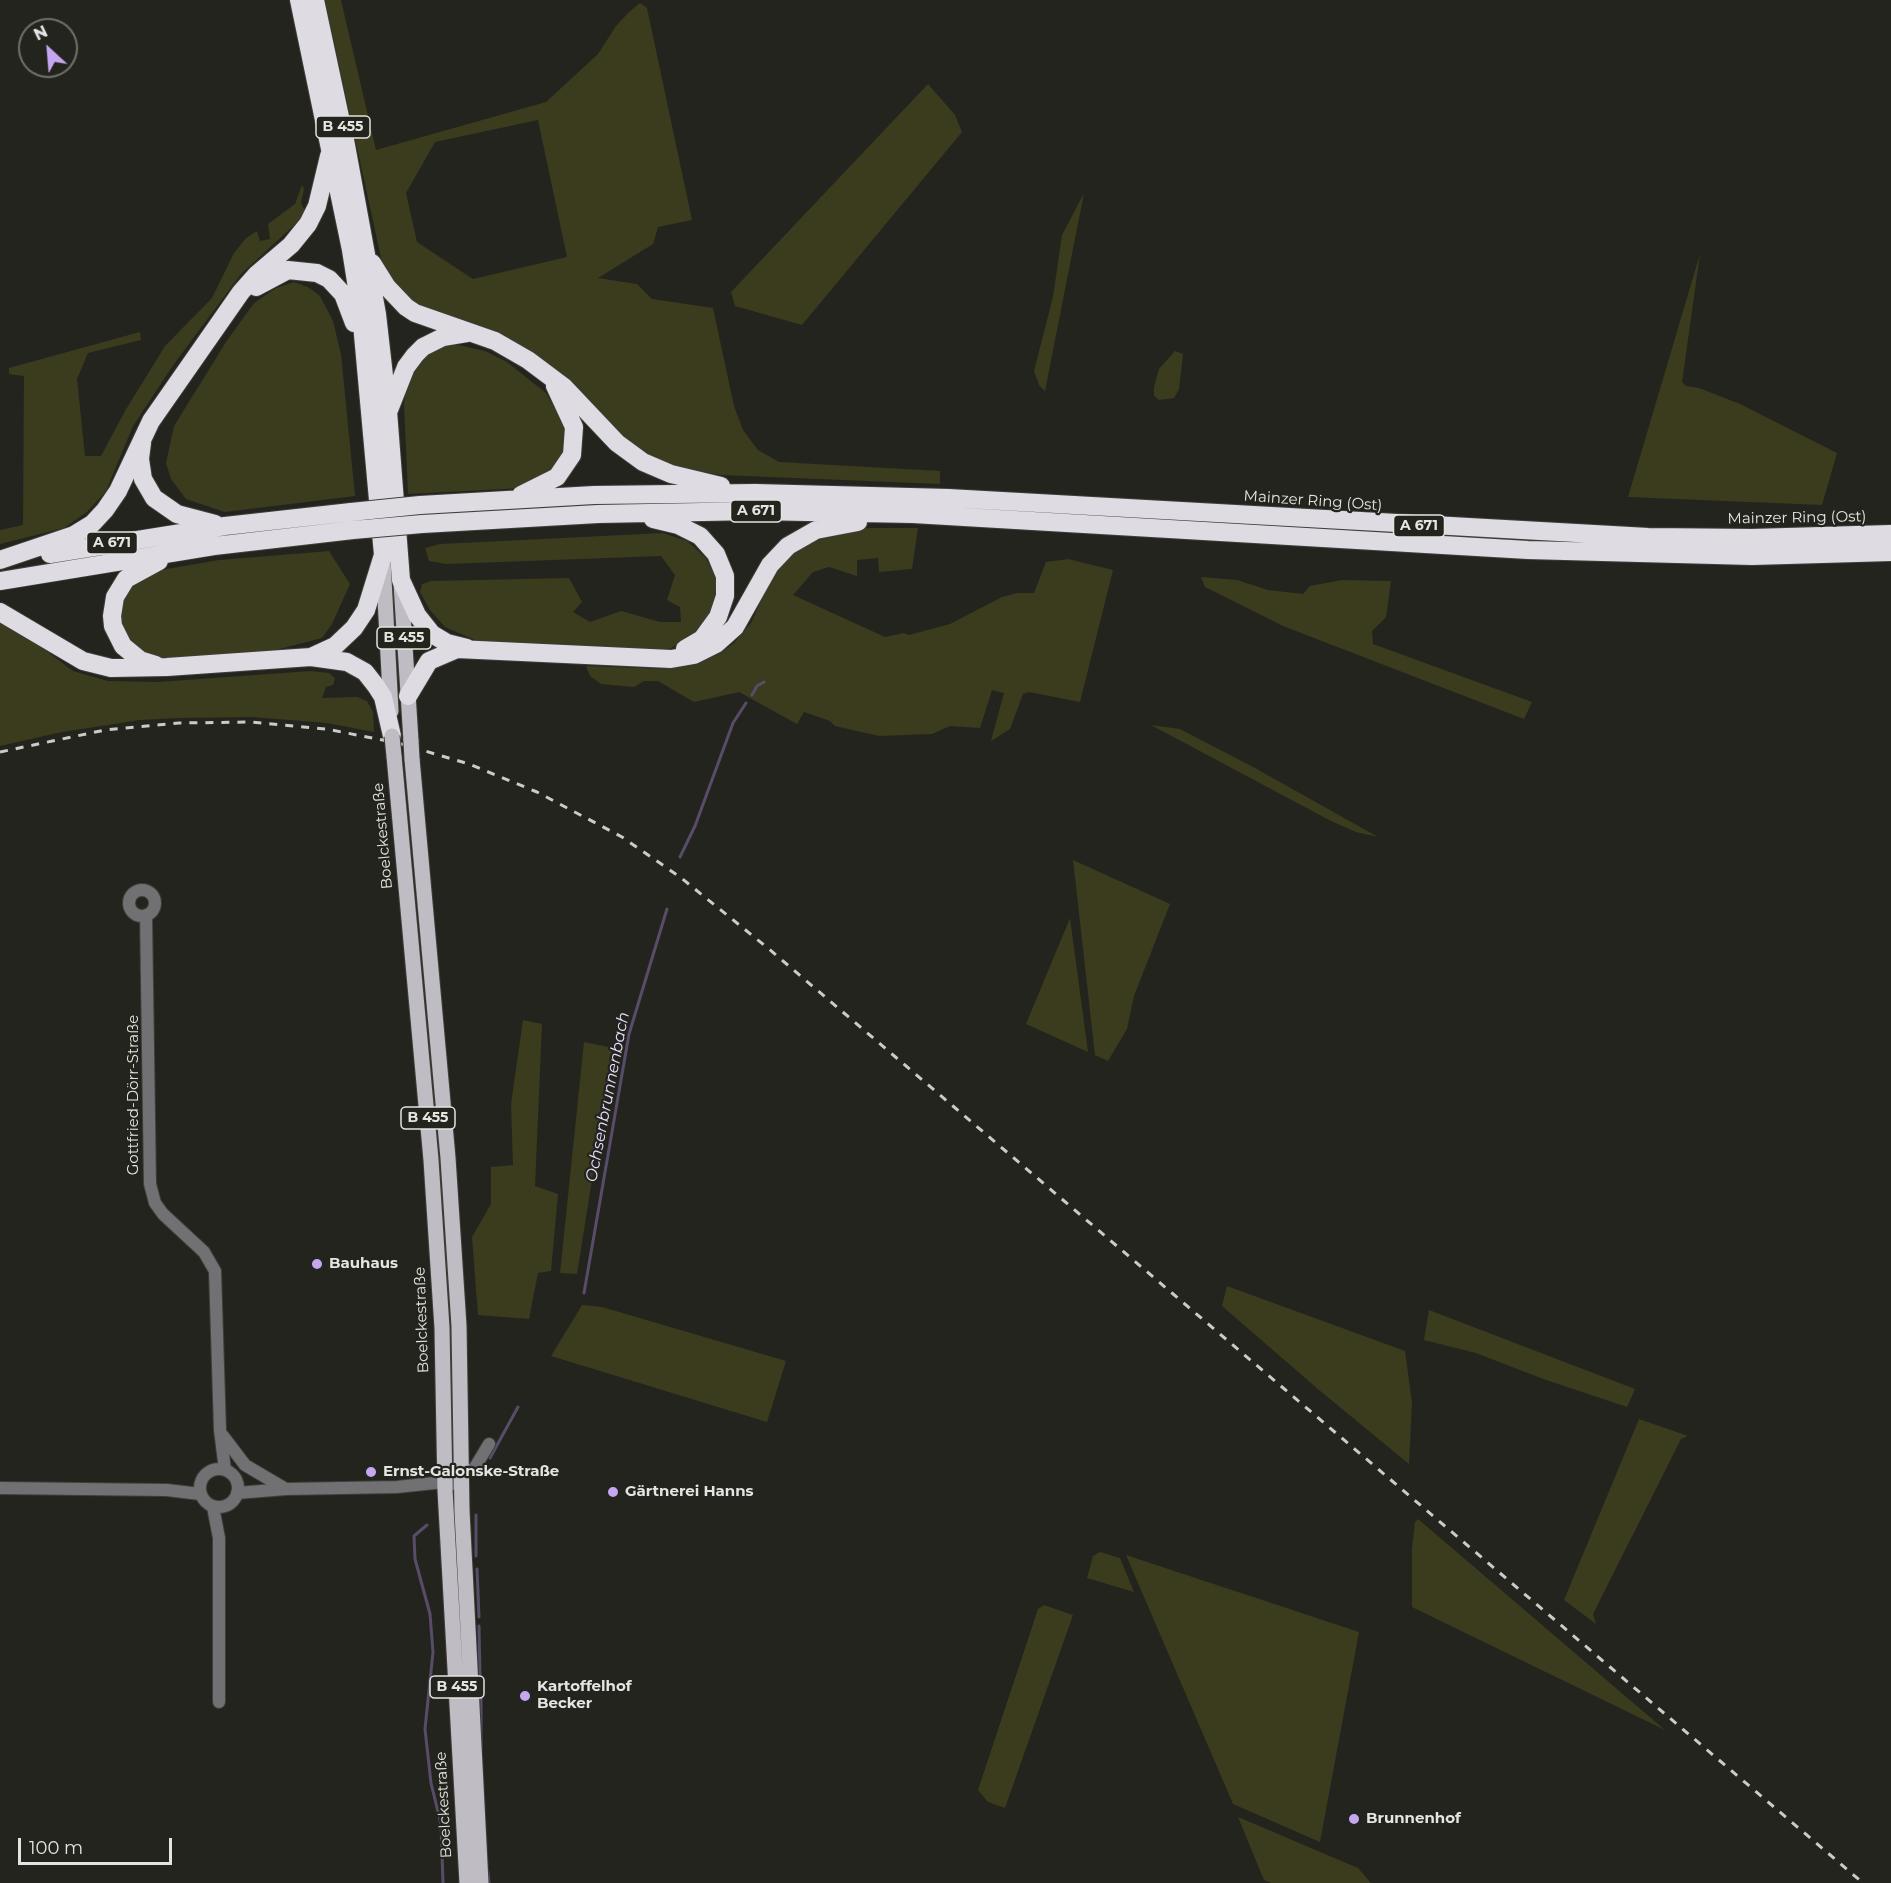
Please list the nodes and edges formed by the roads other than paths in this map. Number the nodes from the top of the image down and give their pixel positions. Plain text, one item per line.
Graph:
1 (299, 0) edge
2 (315, 0) edge
3 (330, 148) junction
4 (367, 255) junction
5 (228, 310) junction
6 (477, 334) junction
7 (366, 359) junction
8 (543, 371) junction
9 (388, 411) junction
10 (143, 435) junction
11 (755, 493) junction
12 (511, 499) junction
13 (598, 513) junction
14 (913, 514) junction
15 (225, 526) junction
16 (1891, 534) edge
17 (214, 546) junction
18 (1891, 552) edge
19 (383, 555) junction
20 (0, 561) edge
21 (401, 580) junction
22 (0, 581) edge
23 (0, 612) edge
24 (467, 648) junction
25 (311, 657) junction
26 (646, 658) junction
27 (166, 667) junction
28 (408, 696) junction
29 (392, 736) junction
30 (146, 915) dead end
31 (220, 1430) junction
32 (489, 1444) dead end
33 (220, 1470) junction
34 (461, 1480) junction
35 (444, 1486) junction
36 (0, 1488) edge
37 (200, 1488) junction
38 (237, 1489) junction
39 (286, 1489) junction
40 (219, 1506) junction
41 (219, 1702) dead end
42 (467, 1883) edge
43 (481, 1883) edge

1 - 3 highway, B 455
2 - 4 highway, B 455
3 - 5 highway
3 - 7 highway, B 455
4 - 6 highway
4 - 9 highway, B 455
5 - 7 highway
5 - 10 highway
6 - 8 highway
6 - 9 highway
7 - 19 highway, B 455
8 - 11 highway
8 - 12 highway
9 - 21 highway, B 455
10 - 15 highway
10 - 20 highway
11 - 12 highway, A 671
11 - 16 highway, Mainzer Ring (Ost) / A 671
12 - 15 highway, A 671, bridge
13 - 14 highway, A 671
13 - 17 highway, A 671, bridge
13 - 26 highway
14 - 18 highway, A 671
14 - 26 highway
15 - 20 highway, A 671
17 - 22 highway, A 671
17 - 27 highway
19 - 25 highway
19 - 29 main road, B 455
21 - 24 highway
21 - 28 main road, B 455
23 - 27 highway
24 - 26 highway
24 - 28 highway
25 - 27 highway
25 - 29 highway
28 - 34 main road, Boelckestraße / B 455, bridge
29 - 35 main road, Boelckestraße / B 455, bridge
30 - 31 street, Gottfried-Dörr-Straße
31 - 33 street, Gottfried-Dörr-Straße
31 - 39 street
32 - 34 street
33 - 37 street
33 - 38 street
34 - 35 street
34 - 43 main road, Boelckestraße / B 455
35 - 39 street
35 - 42 main road, Boelckestraße / B 455
36 - 37 street
37 - 40 street
38 - 39 street
38 - 40 street
40 - 41 street

